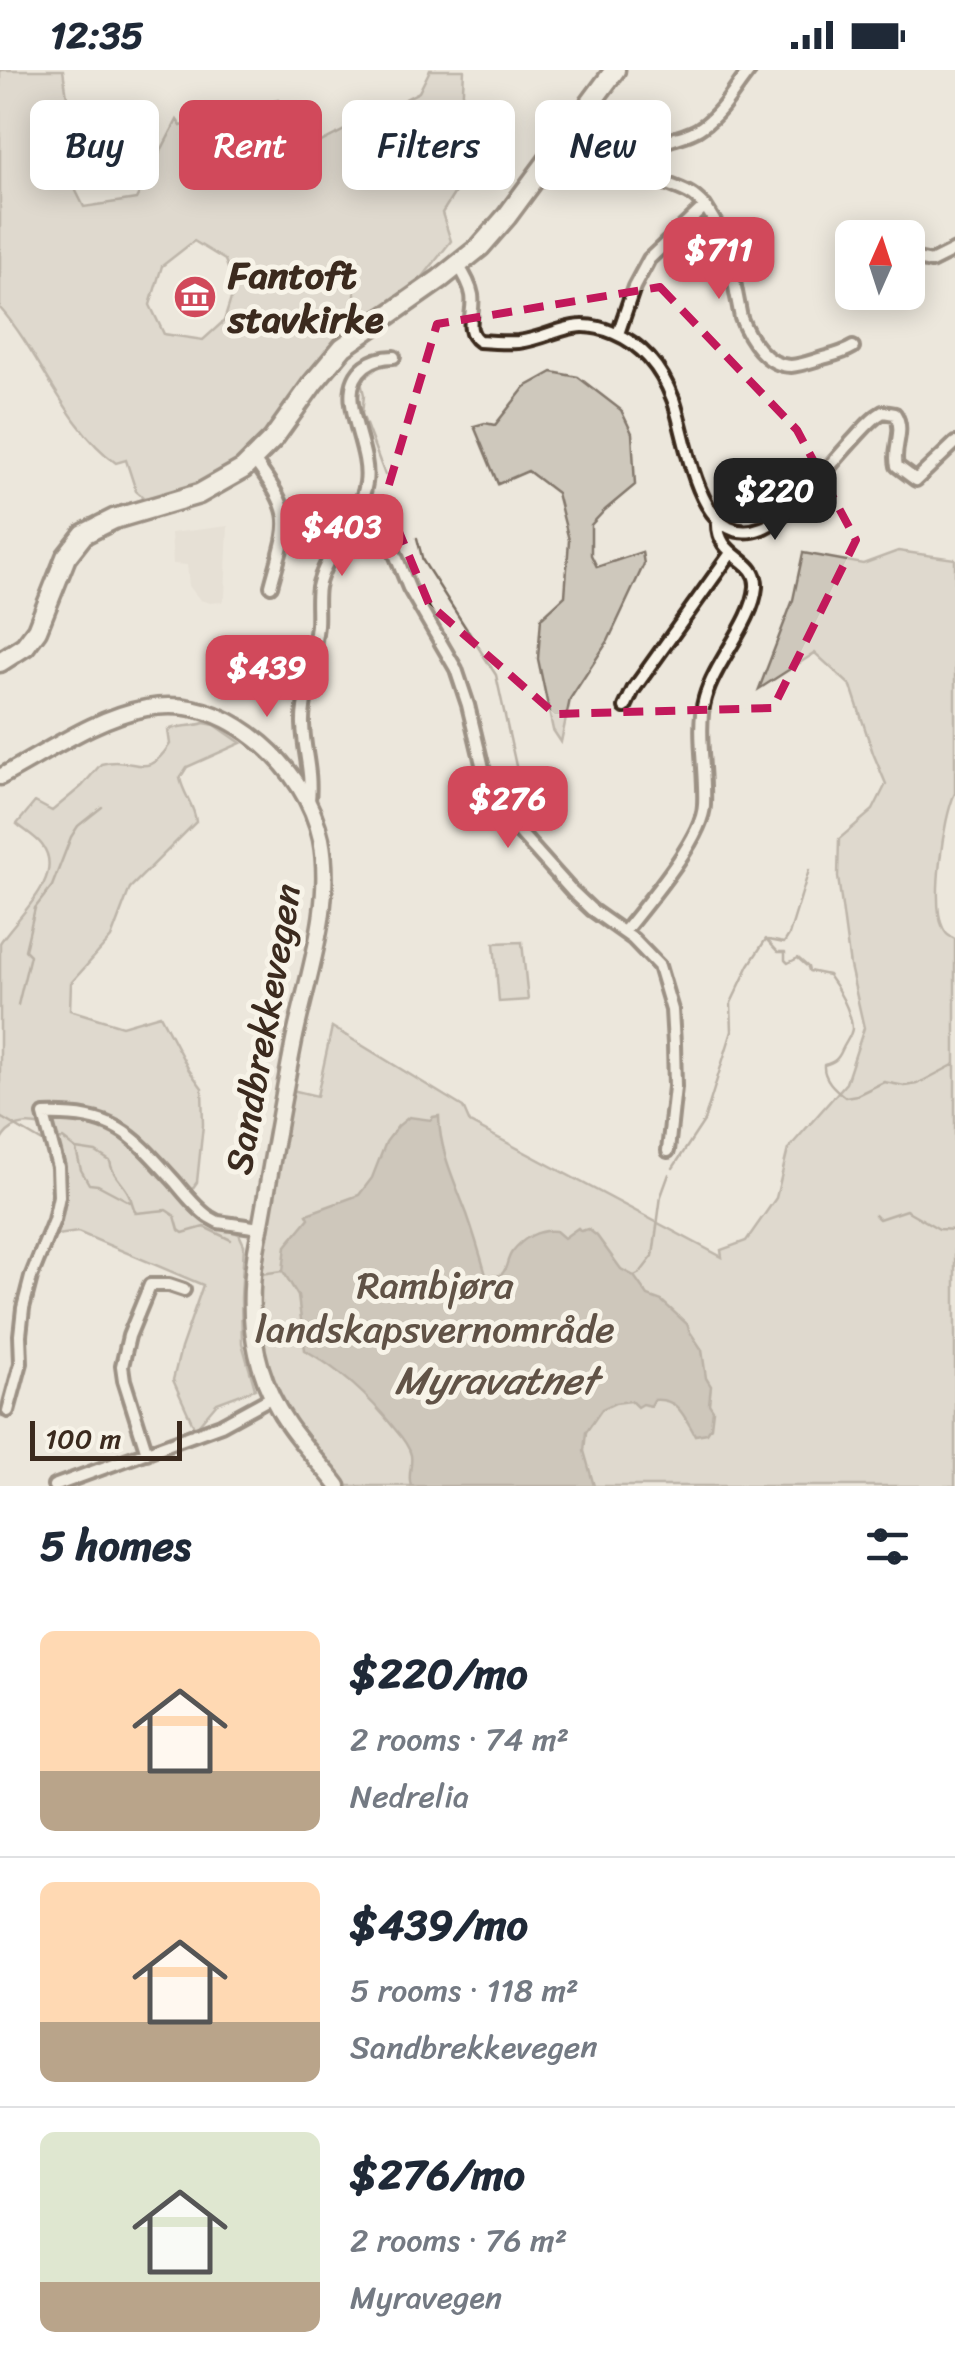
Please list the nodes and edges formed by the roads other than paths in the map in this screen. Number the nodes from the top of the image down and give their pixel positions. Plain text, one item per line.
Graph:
1 (615, 70) edge
2 (750, 70) edge
3 (705, 206) junction
4 (955, 250) edge
5 (925, 261) edge
6 (458, 265) junction
7 (618, 334) junction
8 (853, 348) dead end
9 (394, 357) dead end
10 (955, 443) edge
11 (254, 460) junction
12 (718, 519) junction
13 (349, 526) junction
14 (731, 553) junction
15 (272, 586) dead end
16 (0, 662) edge
17 (625, 707) dead end
18 (0, 777) edge
19 (309, 802) junction
20 (624, 932) junction
21 (668, 1151) dead end
22 (260, 1228) junction
23 (184, 1290) dead end
24 (272, 1398) junction
25 (8, 1410) dead end
26 (147, 1453) junction
27 (54, 1486) edge
28 (338, 1486) edge

1 - 6 main road
2 - 3 street
3 - 7 street
3 - 8 street
4 - 5 street
6 - 7 street
6 - 11 main road
7 - 12 street
9 - 13 street
10 - 12 street
11 - 15 street
11 - 16 main road
12 - 14 street
13 - 19 street
13 - 20 street
14 - 17 street
14 - 20 street
18 - 19 street, Sandbrekkevegen
19 - 22 street, Sandbrekkevegen
20 - 21 street
22 - 24 street, Sandbrekkevegen
22 - 25 street
23 - 26 street
24 - 26 street
24 - 28 street, Sandbrekkevegen
26 - 27 street

